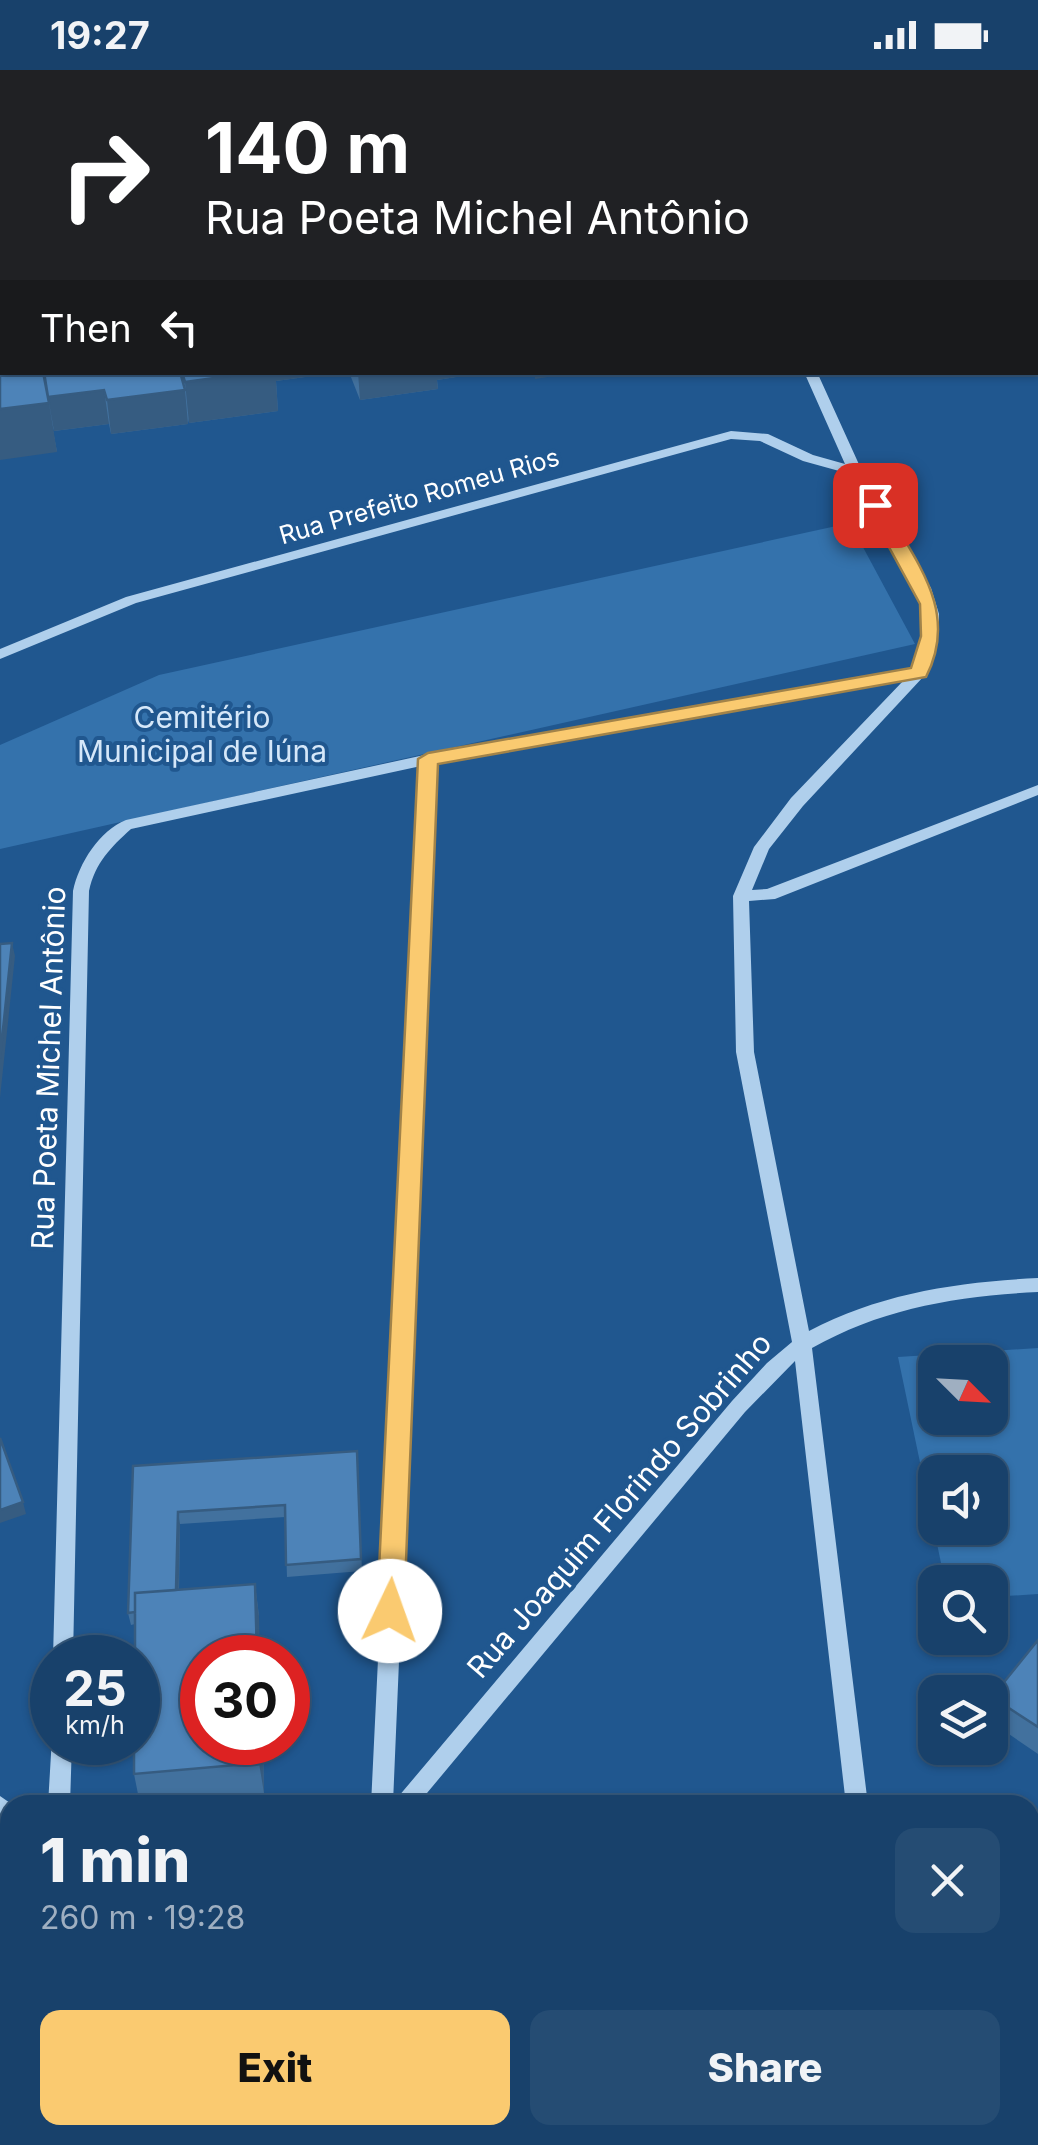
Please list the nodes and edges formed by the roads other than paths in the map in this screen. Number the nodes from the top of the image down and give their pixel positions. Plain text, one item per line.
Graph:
1 (811, 375) edge
2 (855, 471) junction
3 (0, 654) edge
4 (919, 673) junction
5 (428, 759) junction
6 (1036, 790) edge
7 (740, 896) junction
8 (1038, 1285) edge
9 (802, 1344) junction
10 (64, 1635) edge
11 (60, 1765) edge
12 (59, 1795) edge
13 (382, 1795) edge
14 (411, 1795) edge
15 (857, 1795) edge

1 - 2 street
2 - 3 street, Rua Prefeito Romeu Rios
2 - 4 street
4 - 5 street, Rua Poeta Michel Antônio
4 - 7 street
5 - 10 street, Rua Poeta Michel Antônio
5 - 13 street
6 - 7 street
7 - 9 street
8 - 9 street, Rua Joaquim Florindo Sobrinho
9 - 14 street, Rua Joaquim Florindo Sobrinho
9 - 15 street
11 - 12 street

